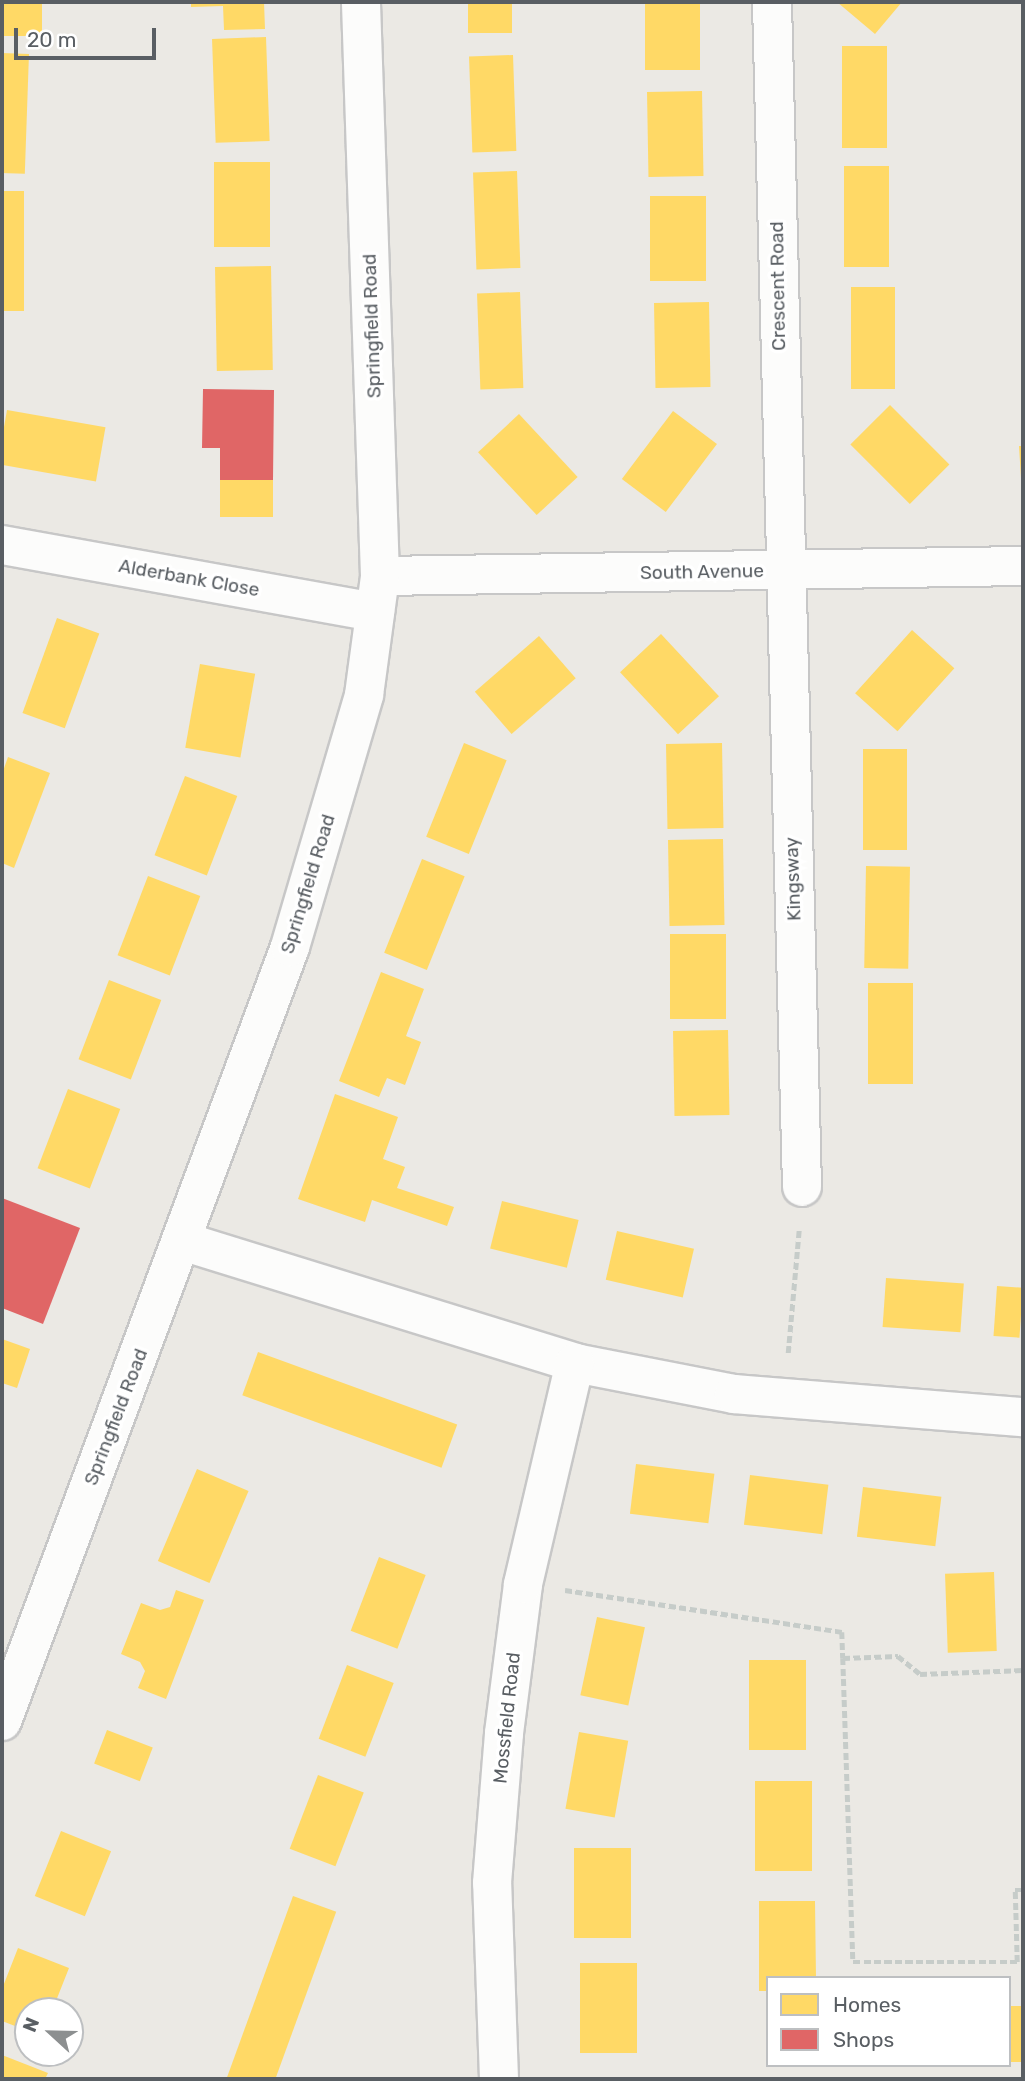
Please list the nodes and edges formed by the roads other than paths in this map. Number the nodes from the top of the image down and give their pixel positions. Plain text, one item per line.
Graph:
1 (361, 2) edge
2 (772, 2) edge
3 (2, 545) edge
4 (1023, 566) edge
5 (784, 571) junction
6 (378, 594) junction
7 (802, 1187) road end
8 (182, 1241) junction
9 (575, 1363) junction
10 (1023, 1417) edge
11 (2, 1721) edge
12 (499, 2079) edge

1 - 6 street, Springfield Road
2 - 5 street, Crescent Road
3 - 6 street, Alderbank Close
4 - 5 street, South Avenue
5 - 6 street, South Avenue
5 - 7 street, Kingsway
6 - 8 street, Springfield Road
8 - 9 street
8 - 11 street, Springfield Road
9 - 10 street
9 - 12 street, Mossfield Road

